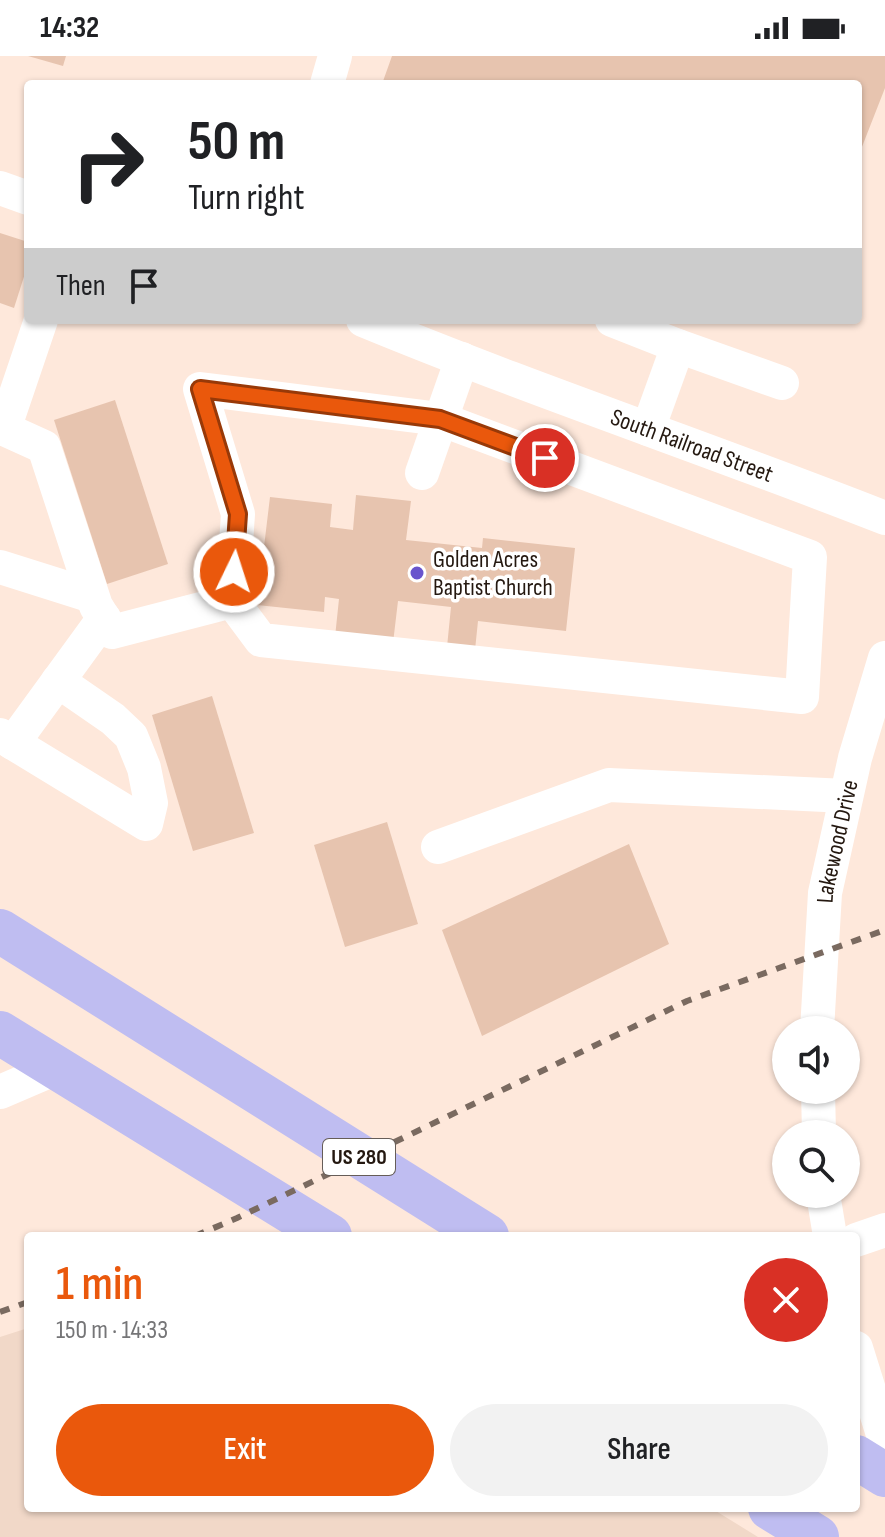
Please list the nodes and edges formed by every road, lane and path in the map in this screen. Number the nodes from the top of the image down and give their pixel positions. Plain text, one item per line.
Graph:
1 (335, 56) edge
2 (328, 80) edge
3 (0, 188) edge
4 (24, 197) edge
5 (40, 324) edge
6 (373, 324) edge
7 (622, 324) edge
8 (678, 346) junction
9 (462, 359) junction
10 (782, 383) dead end
11 (440, 419) junction
12 (2, 428) edge
13 (648, 429) junction
14 (422, 473) dead end
15 (885, 518) edge
16 (0, 567) edge
17 (232, 601) junction
18 (98, 607) junction
19 (885, 658) edge
20 (58, 681) junction
21 (6, 739) edge
22 (846, 796) junction
23 (438, 847) dead end
24 (0, 931) edge
25 (818, 1016) edge
26 (0, 1033) edge
27 (56, 1068) junction
28 (0, 1092) edge
29 (825, 1208) edge
30 (885, 1230) edge
31 (323, 1232) edge
32 (480, 1232) edge
33 (829, 1232) edge
34 (860, 1239) edge
35 (860, 1361) edge
36 (885, 1441) edge
37 (860, 1459) edge
38 (885, 1475) edge

1 - 2 street
3 - 4 street
5 - 12 street
6 - 9 street, South Railroad Street
7 - 8 street
8 - 10 street
8 - 13 street
9 - 11 street
9 - 13 street, South Railroad Street
11 - 14 street
11 - 17 street
11 - 17 street
12 - 18 street
13 - 15 street, South Railroad Street
16 - 18 street
17 - 18 street
18 - 20 street
19 - 22 street, Lakewood Drive
20 - 21 street
20 - 21 street
22 - 23 street
22 - 25 street, Lakewood Drive
24 - 32 highway, US 280
26 - 27 highway
27 - 28 street
27 - 31 highway
29 - 33 street
30 - 34 street
35 - 36 street
37 - 38 highway

